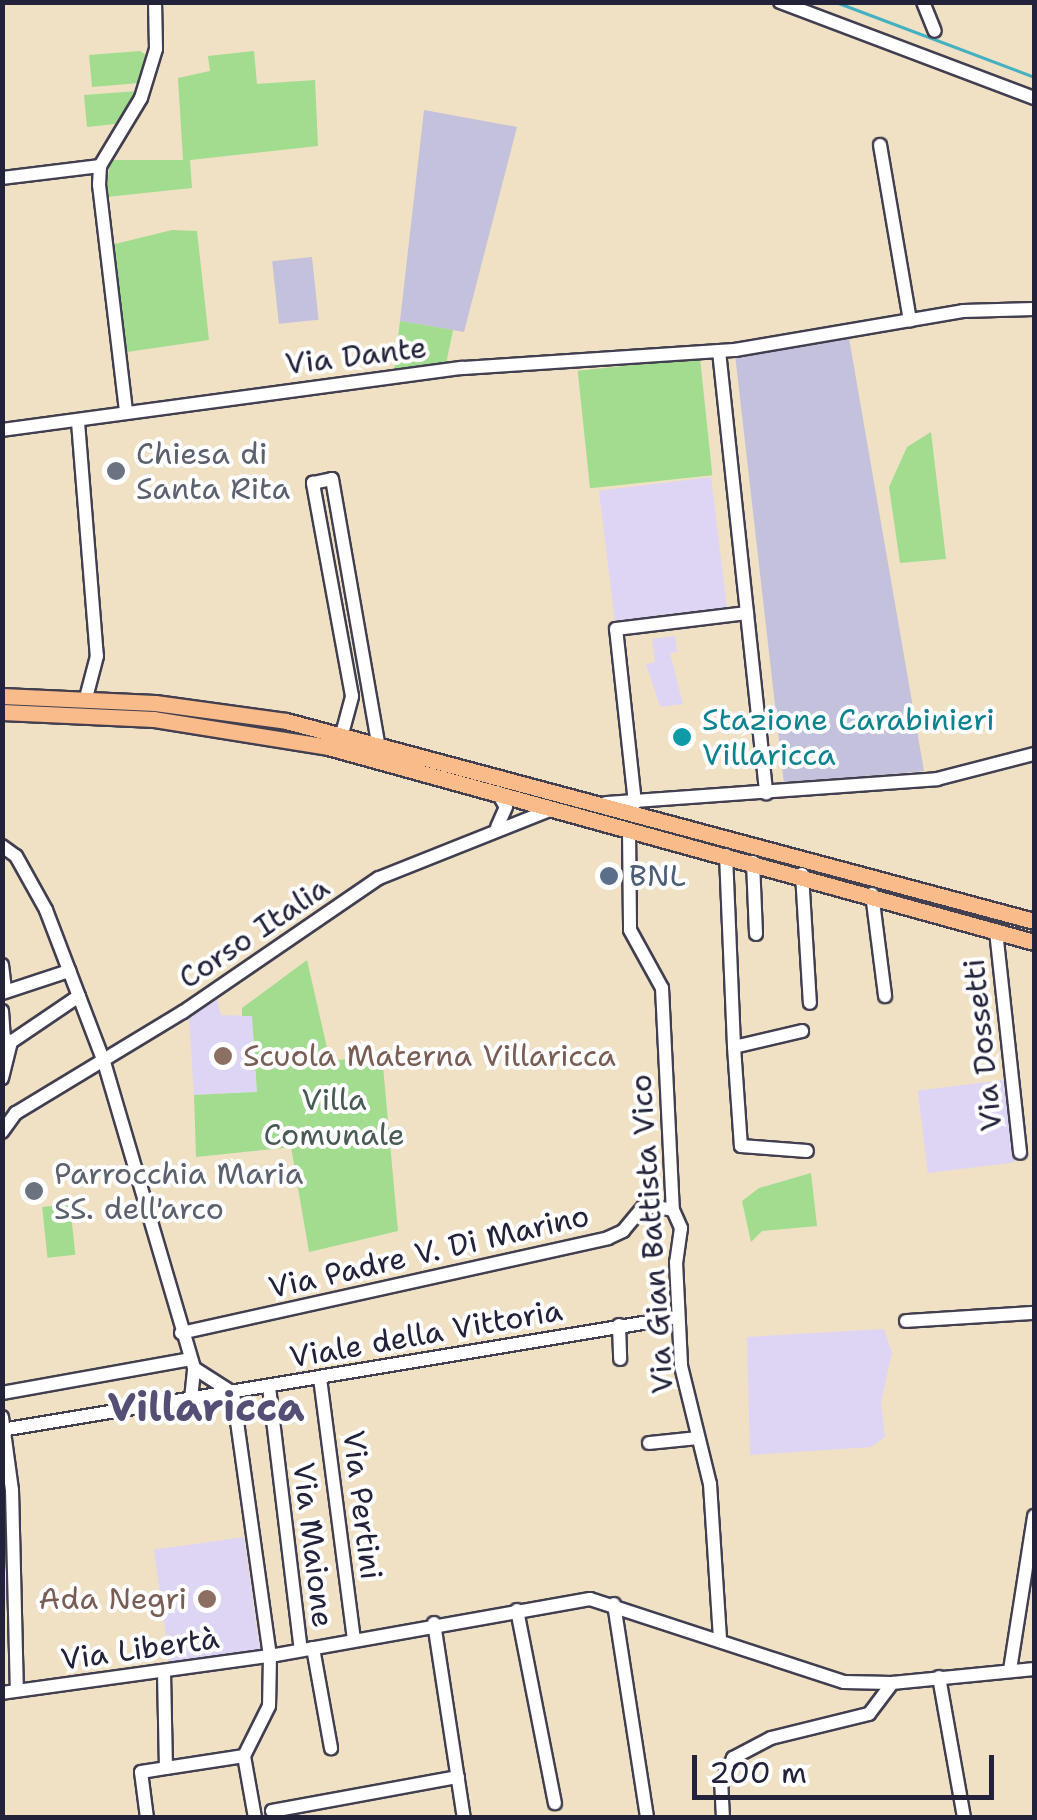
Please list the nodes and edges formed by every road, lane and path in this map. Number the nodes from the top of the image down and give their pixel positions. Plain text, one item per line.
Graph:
1 (155, 2) edge
2 (780, 2) edge
3 (923, 2) edge
4 (935, 31) dead end
5 (1034, 98) edge
6 (880, 145) dead end
7 (100, 166) junction
8 (2, 178) edge
9 (1034, 308) edge
10 (910, 320) junction
11 (718, 351) junction
12 (126, 411) junction
13 (78, 422) junction
14 (2, 430) edge
15 (747, 613) junction
16 (2, 696) edge
17 (86, 698) junction
18 (2, 712) edge
19 (342, 734) junction
20 (378, 743) junction
21 (1034, 754) edge
22 (497, 792) junction
23 (766, 794) junction
24 (665, 801) junction
25 (634, 803) junction
26 (552, 808) junction
27 (582, 809) junction
28 (663, 822) junction
29 (497, 827) junction
30 (629, 829) junction
31 (2, 846) edge
32 (726, 855) junction
33 (753, 862) junction
34 (802, 874) junction
35 (872, 894) junction
36 (1034, 921) edge
37 (996, 931) junction
38 (756, 934) dead end
39 (1034, 942) edge
40 (2, 964) edge
41 (70, 971) junction
42 (4, 992) edge
43 (79, 996) junction
44 (885, 996) dead end
45 (810, 1002) dead end
46 (2, 1011) edge
47 (802, 1031) dead end
48 (6, 1039) edge
49 (734, 1048) junction
50 (104, 1062) junction
51 (2, 1078) edge
52 (2, 1132) edge
53 (807, 1151) dead end
54 (1020, 1153) dead end
55 (673, 1210) junction
56 (1034, 1312) edge
57 (678, 1317) junction
58 (906, 1321) dead end
59 (619, 1325) junction
60 (181, 1333) junction
61 (620, 1359) dead end
62 (193, 1364) junction
63 (320, 1378) junction
64 (268, 1387) junction
65 (2, 1393) edge
66 (233, 1393) junction
67 (191, 1400) junction
68 (3, 1426) edge
69 (697, 1438) junction
70 (650, 1444) dead end
71 (1034, 1516) edge
72 (8, 1522) edge
73 (614, 1604) junction
74 (517, 1610) junction
75 (434, 1623) junction
76 (354, 1639) junction
77 (720, 1640) junction
78 (307, 1649) junction
79 (270, 1656) junction
80 (1034, 1669) edge
81 (1010, 1670) junction
82 (164, 1672) junction
83 (939, 1677) junction
84 (892, 1684) junction
85 (10, 1691) edge
86 (331, 1748) dead end
87 (244, 1756) junction
88 (166, 1768) junction
89 (458, 1777) junction
90 (554, 1803) dead end
91 (272, 1811) dead end
92 (147, 1818) edge
93 (255, 1818) edge
94 (464, 1818) edge
95 (647, 1818) edge
96 (723, 1818) edge
97 (964, 1818) edge

1 - 7 street
2 - 5 street
3 - 4 street
6 - 10 street
7 - 8 street
7 - 12 street
9 - 10 street, Via Dante
10 - 11 street, Via Dante
11 - 12 street, Via Dante
11 - 15 street
12 - 13 street, Via Dante
13 - 14 street, Via Dante
13 - 17 street
15 - 23 street
15 - 25 street
16 - 17 main road
17 - 19 main road
18 - 22 main road
19 - 20 main road
19 - 20 street
20 - 27 main road
21 - 23 street
22 - 26 main road
22 - 29 street
23 - 24 street
24 - 25 street
24 - 28 street
25 - 27 street
26 - 27 main road
26 - 29 street, Corso Italia
27 - 28 main road
27 - 30 main road
28 - 36 main road
29 - 50 street, Corso Italia
30 - 32 main road
30 - 55 street, Via Gian Battista Vico
31 - 41 street
32 - 33 main road
32 - 49 street
33 - 34 main road
33 - 38 street
34 - 35 main road
34 - 45 street
35 - 37 main road
35 - 44 street
37 - 39 main road
37 - 54 street, Via Dossetti
40 - 42 street
41 - 42 street
41 - 43 street
43 - 48 street
43 - 50 street
46 - 48 street
47 - 49 street
48 - 51 street
49 - 53 street
50 - 52 street, Corso Italia
50 - 60 street
55 - 57 street, Via Gian Battista Vico
55 - 60 street, Via Padre V. Di Marino
56 - 58 street
57 - 59 street, Viale della Vittoria
57 - 69 street, Via Gian Battista Vico
59 - 61 street
59 - 63 street, Viale della Vittoria
60 - 62 street
62 - 65 street
62 - 66 street
62 - 67 street
63 - 64 street, Viale della Vittoria
63 - 76 street, Via Pertini
64 - 66 street, Viale della Vittoria
64 - 78 street, Via Maione
66 - 67 street, Viale della Vittoria
66 - 79 street
67 - 68 street, Viale della Vittoria
68 - 72 street
69 - 70 street
69 - 77 street, Via Gian Battista Vico
71 - 81 street
72 - 85 street
73 - 74 street, Via Libertà
73 - 77 street, Via Libertà
73 - 95 street
74 - 75 street, Via Libertà
74 - 90 street
75 - 76 street, Via Libertà
75 - 89 street
76 - 78 street, Via Libertà
77 - 84 street, Via Libertà
78 - 79 street, Via Libertà
78 - 86 street, Via Maione
79 - 82 street, Via Libertà
79 - 87 street
80 - 81 street, Via Libertà
81 - 83 street, Via Libertà
82 - 85 street, Via Libertà
82 - 88 street
83 - 84 street, Via Libertà
83 - 97 street
84 - 96 street
87 - 88 street
87 - 93 street
88 - 92 street
89 - 91 street
89 - 94 street

